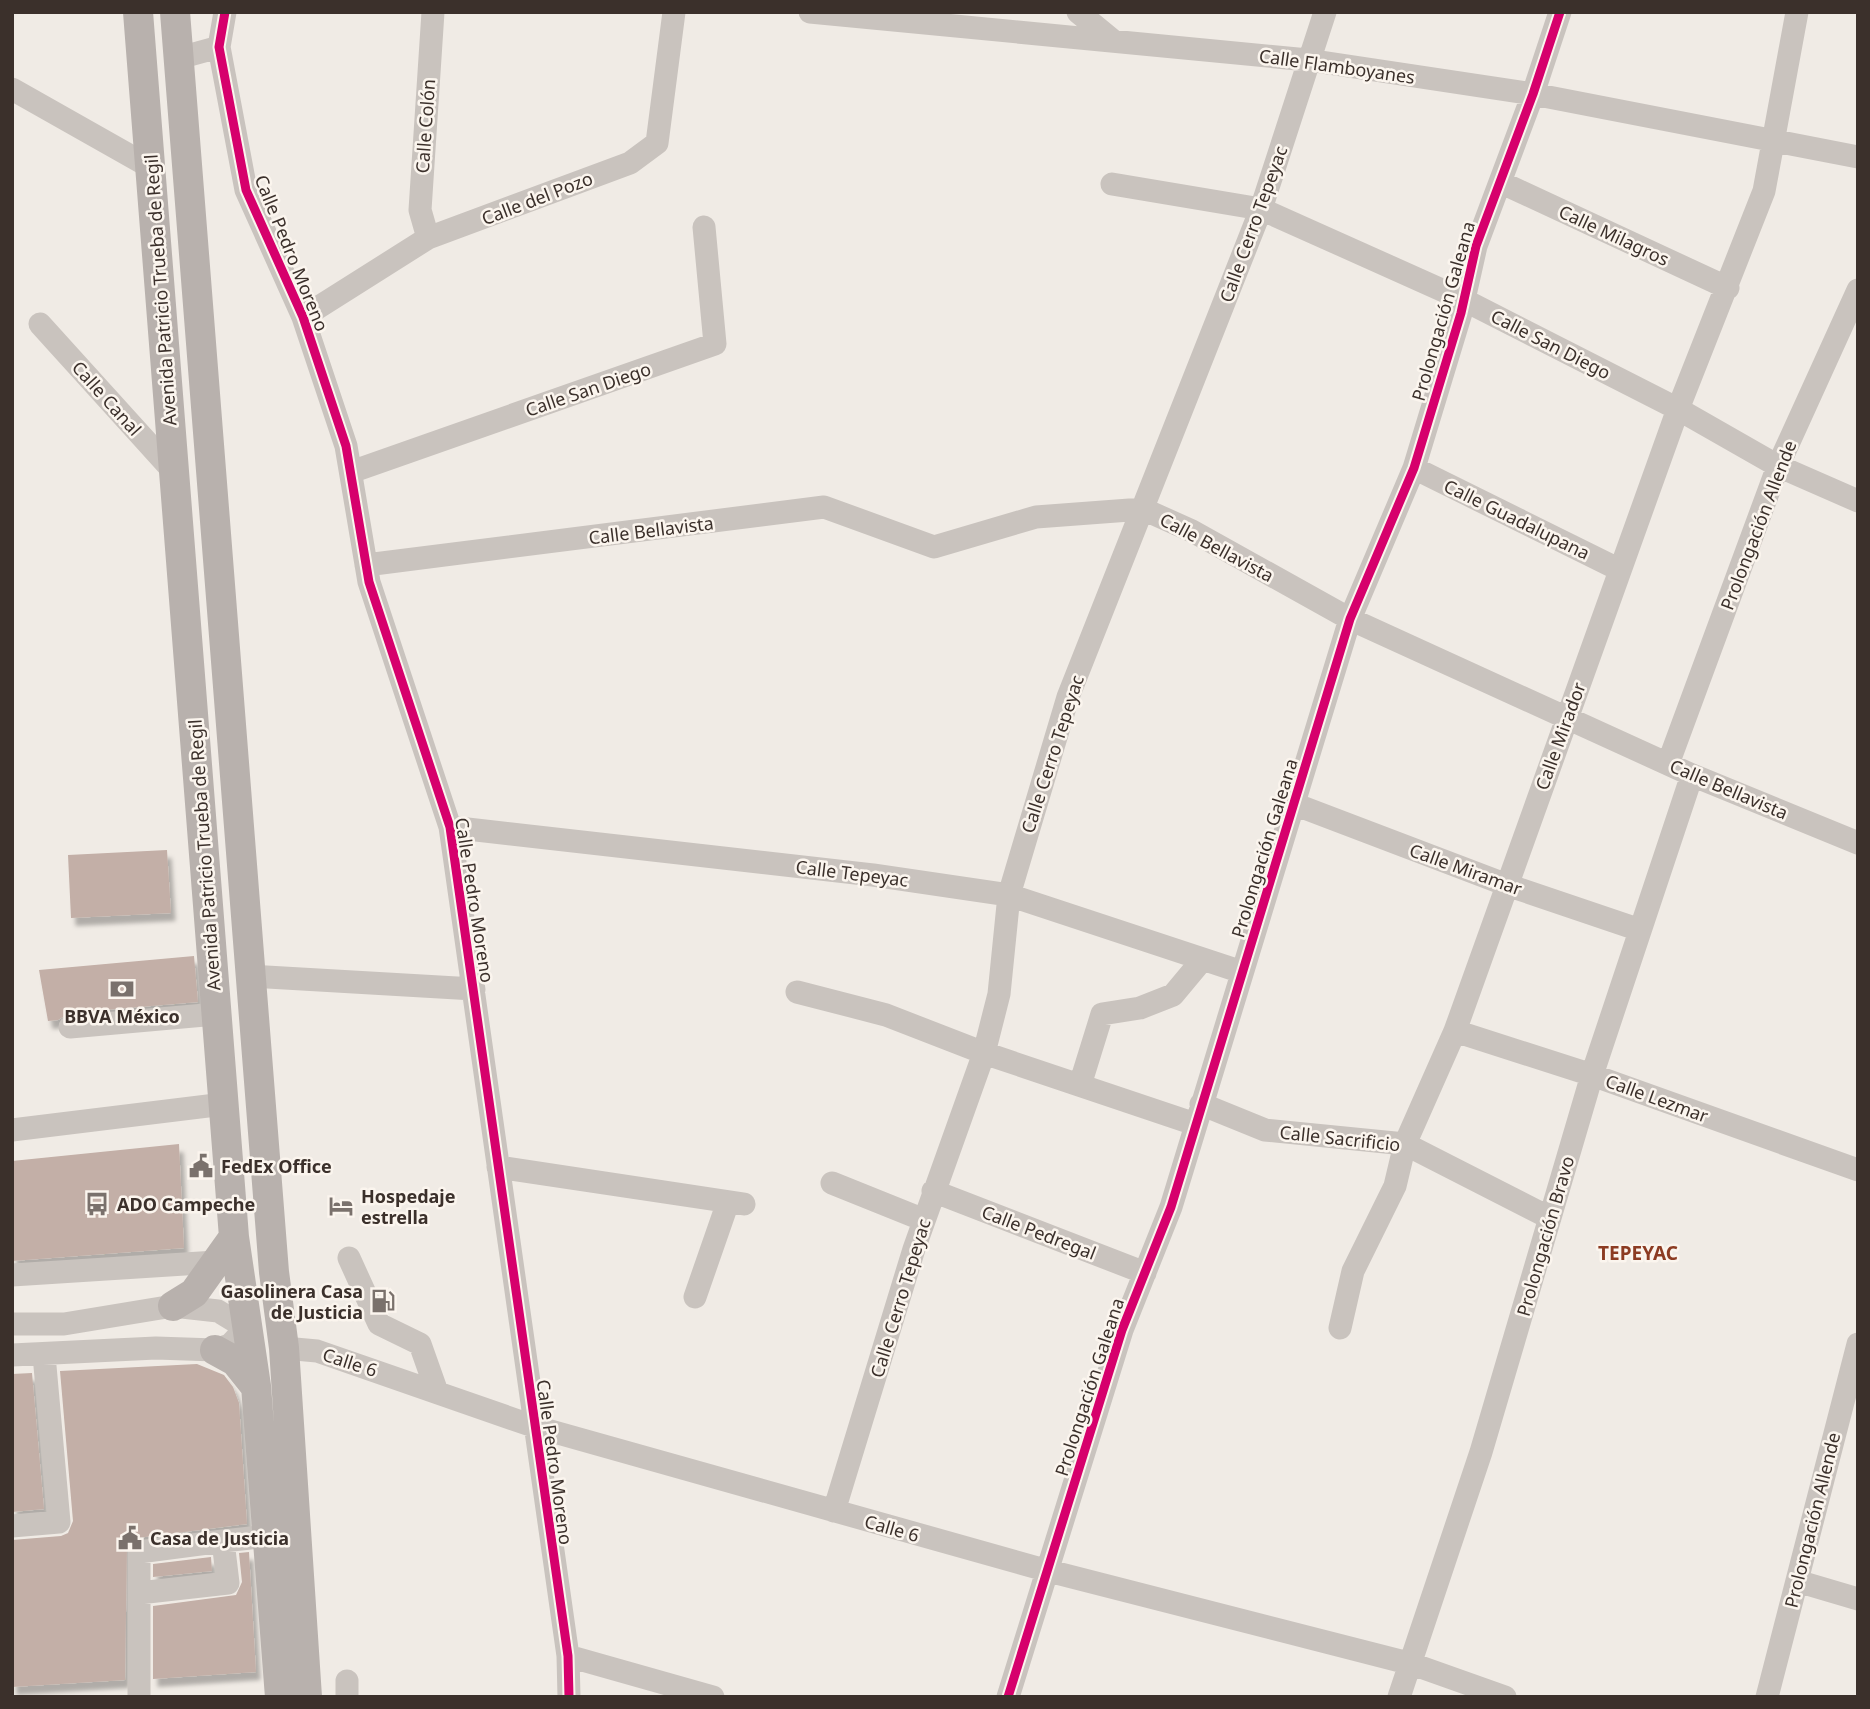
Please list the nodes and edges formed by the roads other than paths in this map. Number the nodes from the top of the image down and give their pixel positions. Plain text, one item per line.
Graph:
1 (138, 12) edge
2 (175, 12) edge
3 (225, 12) edge
4 (433, 12) edge
5 (674, 12) edge
6 (810, 12) edge
7 (1078, 12) edge
8 (1325, 12) edge
9 (1560, 12) edge
10 (1797, 12) edge
11 (900, 17) edge
12 (1112, 40) junction
13 (219, 47) junction
14 (179, 58) junction
15 (1308, 60) junction
16 (12, 89) edge
17 (1533, 94) junction
18 (1774, 141) junction
19 (1858, 157) edge
20 (150, 167) junction
21 (1500, 182) junction
22 (1112, 184) dead end
23 (1261, 209) junction
24 (704, 227) dead end
25 (428, 239) junction
26 (1728, 288) junction
27 (1858, 290) edge
28 (1464, 300) junction
29 (303, 317) junction
30 (40, 324) dead end
31 (1678, 409) junction
32 (1778, 466) junction
33 (1414, 468) junction
34 (174, 472) junction
35 (351, 472) junction
36 (1858, 501) edge
37 (1143, 509) junction
38 (366, 565) junction
39 (1620, 570) junction
40 (1350, 620) junction
41 (1566, 716) junction
42 (1668, 764) junction
43 (1692, 775) junction
44 (1294, 804) junction
45 (450, 827) junction
46 (1858, 843) edge
47 (1507, 885) junction
48 (1009, 895) junction
49 (1640, 930) junction
50 (1203, 959) junction
51 (1242, 972) junction
52 (251, 976) junction
53 (474, 989) junction
54 (797, 992) dead end
55 (216, 1014) junction
56 (70, 1027) dead end
57 (1455, 1031) junction
58 (984, 1053) junction
59 (1592, 1075) junction
60 (1080, 1085) junction
61 (224, 1104) junction
62 (1198, 1114) junction
63 (12, 1130) edge
64 (1405, 1144) junction
65 (498, 1167) junction
66 (1858, 1170) edge
67 (832, 1183) dead end
68 (933, 1191) junction
69 (1550, 1218) junction
70 (924, 1220) junction
71 (234, 1237) junction
72 (349, 1258) dead end
73 (216, 1262) junction
74 (274, 1272) junction
75 (1145, 1273) junction
76 (12, 1275) edge
77 (695, 1297) dead end
78 (173, 1306) junction
79 (12, 1324) edge
80 (64, 1324) junction
81 (246, 1328) junction
82 (1340, 1328) dead end
83 (1858, 1344) edge
84 (284, 1348) junction
85 (215, 1350) junction
86 (68, 1354) junction
87 (12, 1355) edge
88 (44, 1355) junction
89 (256, 1386) junction
90 (437, 1392) junction
91 (533, 1426) junction
92 (834, 1511) junction
93 (12, 1526) edge
94 (268, 1535) junction
95 (223, 1541) junction
96 (1045, 1570) junction
97 (1797, 1581) junction
98 (139, 1593) junction
99 (1858, 1599) edge
100 (568, 1656) junction
101 (1412, 1664) junction
102 (296, 1696) edge
103 (139, 1697) edge
104 (569, 1697) edge
105 (713, 1697) edge
106 (1007, 1697) edge
107 (1399, 1697) edge
108 (1505, 1697) edge
109 (1767, 1697) edge

1 - 20 main road, Avenida Patricio Trueba de Regil
2 - 14 main road, Avenida Patricio Trueba de Regil
3 - 13 street, Calle Pedro Moreno
4 - 25 street, Calle Colón
5 - 25 street, Calle del Pozo
6 - 11 street, Calle Flamboyanes
7 - 12 street
8 - 15 street, Calle Cerro Tepeyac
9 - 17 street, Prolongación Galeana
10 - 18 street
11 - 12 street, Calle Flamboyanes
12 - 15 street, Calle Flamboyanes
13 - 14 street
13 - 29 street, Calle Pedro Moreno
14 - 52 main road, Avenida Patricio Trueba de Regil
15 - 17 street, Calle Flamboyanes
15 - 23 street, Calle Cerro Tepeyac
16 - 20 street
17 - 18 street, Calle Flamboyanes
17 - 21 street, Prolongación Galeana
18 - 19 street, Calle Flamboyanes
18 - 26 street, Calle Mirador
20 - 34 main road, Avenida Patricio Trueba de Regil
21 - 26 street, Calle Milagros
21 - 28 street, Prolongación Galeana
22 - 23 street, Calle San Diego
23 - 28 street, Calle San Diego
23 - 37 street, Calle Cerro Tepeyac
24 - 35 street, Calle San Diego
25 - 29 street, Calle del Pozo
26 - 31 street, Calle Mirador
27 - 32 street, Prolongación Allende
28 - 31 street, Calle San Diego
28 - 33 street, Prolongación Galeana
29 - 35 street, Calle Pedro Moreno
30 - 34 street, Calle Canal
31 - 32 street, Calle San Diego
31 - 39 street, Calle Mirador
32 - 36 street, Calle San Diego
32 - 42 street, Prolongación Allende
33 - 39 street, Calle Guadalupana
33 - 40 street, Prolongación Galeana
34 - 55 main road, Avenida Patricio Trueba de Regil
35 - 38 street, Calle Pedro Moreno
37 - 38 street, Calle Bellavista
37 - 40 street, Calle Bellavista
37 - 48 street, Calle Cerro Tepeyac
38 - 45 street, Calle Pedro Moreno
39 - 41 street, Calle Mirador
40 - 41 street, Calle Bellavista
40 - 44 street, Prolongación Galeana
41 - 42 street, Calle Bellavista
41 - 47 street, Calle Mirador
42 - 43 street, Calle Bellavista
43 - 46 street, Calle Bellavista
43 - 49 street, Prolongación Bravo
44 - 47 street, Calle Miramar
44 - 51 street, Prolongación Galeana
45 - 48 street, Calle Tepeyac
45 - 53 street, Calle Pedro Moreno
47 - 49 street, Calle Miramar
47 - 57 street, Calle Mirador
48 - 50 street, Calle Tepeyac
48 - 58 street, Calle Cerro Tepeyac
49 - 59 street, Prolongación Bravo
50 - 51 street, Calle Tepeyac
50 - 60 street
51 - 62 street, Prolongación Galeana
52 - 53 street
52 - 74 main road, Avenida Patricio Trueba de Regil
53 - 65 street, Calle Pedro Moreno
54 - 58 street, Calle Sacrificio
55 - 56 street
55 - 61 main road, Avenida Patricio Trueba de Regil
57 - 59 street, Calle Lezmar
57 - 64 street, Calle Mirador
58 - 60 street, Calle Sacrificio
58 - 68 street, Calle Cerro Tepeyac
59 - 66 street, Calle Lezmar
59 - 69 street, Prolongación Bravo
60 - 62 street, Calle Sacrificio
61 - 63 street
61 - 71 main road, Avenida Patricio Trueba de Regil
62 - 64 street, Calle Sacrificio
62 - 75 street, Prolongación Galeana
64 - 69 street, Calle Sacrificio
64 - 82 street, Calle Mirador
65 - 77 street
65 - 91 street, Calle Pedro Moreno
67 - 70 street
68 - 70 street, Calle Cerro Tepeyac
68 - 75 street, Calle Pedregal
69 - 101 street, Prolongación Bravo
70 - 92 street, Calle Cerro Tepeyac
71 - 73 main road
71 - 81 main road, Avenida Patricio Trueba de Regil
72 - 90 street
73 - 76 street
73 - 78 main road
74 - 81 main road
74 - 84 main road, Avenida Patricio Trueba de Regil
75 - 96 street, Prolongación Galeana
78 - 80 street
78 - 81 street
79 - 80 street
80 - 86 street
81 - 84 main road
81 - 85 street
81 - 89 main road, Avenida Patricio Trueba de Regil
83 - 97 street, Prolongación Allende
84 - 89 main road
84 - 90 street, Calle 6
84 - 102 main road, Avenida Patricio Trueba de Regil
85 - 86 street
85 - 89 main road
86 - 88 street
87 - 88 street
88 - 93 street
89 - 94 main road, Avenida Patricio Trueba de Regil
90 - 91 street, Calle 6
91 - 92 street, Calle 6
91 - 100 street, Calle Pedro Moreno
92 - 96 street, Calle 6
94 - 95 street
94 - 102 main road, Avenida Patricio Trueba de Regil
95 - 98 street
95 - 98 street
96 - 101 street, Calle 6
96 - 106 street, Prolongación Galeana
97 - 99 street
97 - 109 street, Prolongación Allende
98 - 103 street
100 - 104 street, Calle Pedro Moreno
100 - 105 street
101 - 107 street, Prolongación Bravo
101 - 108 street, Calle 6

